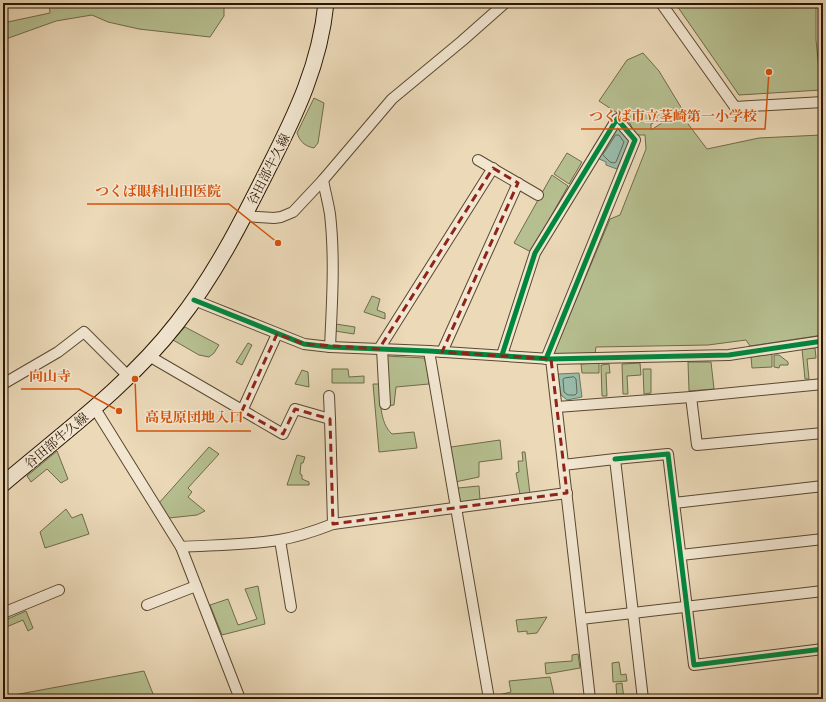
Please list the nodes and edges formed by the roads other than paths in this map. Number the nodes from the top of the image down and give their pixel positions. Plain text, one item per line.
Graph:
1 (326, 3) edge
2 (505, 3) edge
3 (661, 3) edge
4 (823, 102) edge
5 (478, 160) dead end
6 (493, 168) junction
7 (323, 180) junction
8 (518, 183) junction
9 (538, 195) dead end
10 (244, 216) junction
11 (194, 300) junction
12 (277, 334) junction
13 (823, 341) edge
14 (330, 347) junction
15 (380, 349) junction
16 (429, 351) junction
17 (442, 352) junction
18 (502, 355) junction
19 (149, 356) junction
20 (548, 359) junction
21 (128, 376) junction
22 (3, 384) edge
23 (823, 384) edge
24 (329, 396) dead end
25 (691, 396) junction
26 (385, 404) dead end
27 (94, 407) junction
28 (557, 407) junction
29 (242, 411) junction
30 (330, 419) junction
31 (823, 433) edge
32 (615, 459) junction
33 (564, 465) junction
34 (3, 484) edge
35 (823, 486) edge
36 (567, 493) junction
37 (674, 503) junction
38 (457, 507) junction
39 (333, 524) junction
40 (823, 539) edge
41 (280, 540) junction
42 (181, 547) junction
43 (681, 555) junction
44 (196, 586) junction
45 (59, 590) dead end
46 (823, 591) edge
47 (147, 605) dead end
48 (687, 606) junction
49 (291, 607) dead end
50 (3, 613) edge
51 (633, 613) junction
52 (581, 619) junction
53 (823, 649) edge
54 (240, 699) edge
55 (489, 699) edge
56 (590, 699) edge
57 (643, 699) edge

1 - 10 main road, 谷田部牛久線
2 - 7 street
3 - 4 street
5 - 6 street
6 - 8 street
6 - 15 street
7 - 10 street
7 - 14 street
8 - 9 street
8 - 17 street
10 - 11 main road, 谷田部牛久線
11 - 12 street
11 - 19 main road, 谷田部牛久線
12 - 14 street
12 - 29 street
13 - 20 street
14 - 15 street
15 - 16 street
15 - 26 street
16 - 17 street
16 - 38 street
17 - 18 street
18 - 20 street
18 - 20 street
19 - 21 main road, 谷田部牛久線
19 - 29 street
20 - 28 street
21 - 22 street
21 - 27 main road, 谷田部牛久線
23 - 25 street
24 - 30 street
25 - 28 street
25 - 31 street
27 - 34 main road, 谷田部牛久線
27 - 42 street
28 - 33 street
29 - 30 street
30 - 39 street
32 - 33 street
32 - 37 street
32 - 51 street
33 - 36 street
35 - 37 street
36 - 38 street
36 - 52 street
37 - 43 street
38 - 39 street
38 - 55 street
39 - 41 street
40 - 43 street
41 - 42 street
41 - 49 street
42 - 44 street
43 - 48 street
44 - 47 street
44 - 54 street
45 - 50 street
46 - 48 street
48 - 51 street
48 - 53 street
51 - 52 street
51 - 57 street
52 - 56 street

